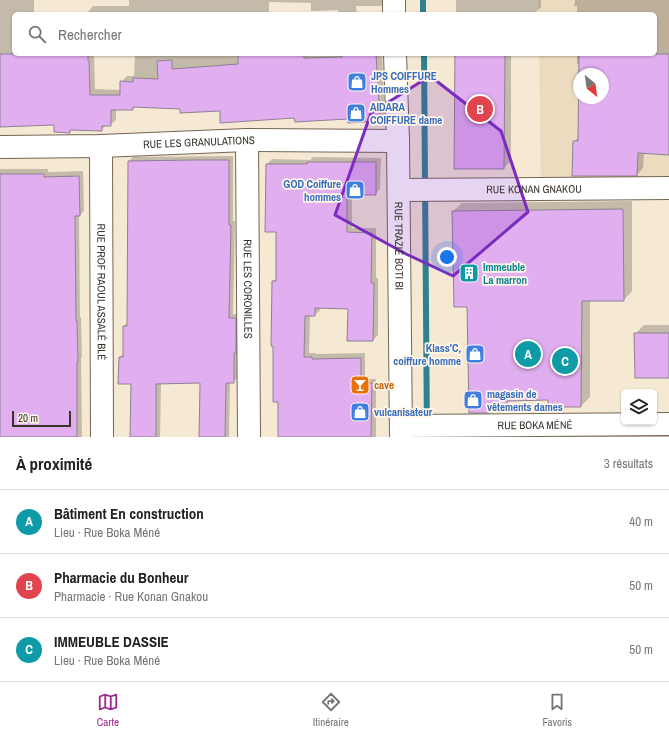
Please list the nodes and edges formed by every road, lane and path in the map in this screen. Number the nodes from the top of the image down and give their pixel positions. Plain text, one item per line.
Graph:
1 (394, 0) edge
2 (394, 12) edge
3 (396, 56) edge
4 (247, 140) junction
5 (398, 141) junction
6 (101, 146) junction
7 (0, 147) edge
8 (669, 188) edge
9 (399, 190) junction
10 (669, 424) edge
11 (401, 431) edge
12 (102, 437) edge
13 (249, 437) edge

1 - 2 street
3 - 5 street, RUE TRAZIÉ BOTI BI
4 - 5 street, RUE LES GRANULATIONS
4 - 6 street, RUE LES GRANULATIONS
4 - 13 street, RUE LES CORONILLES
5 - 9 street, RUE TRAZIÉ BOTI BI
6 - 7 street, RUE LES GRANULATIONS
6 - 12 street, RUE PROF RAOUL ASSALÉ BLÉ
8 - 9 street, RUE KONAN GNAKOU
9 - 11 street, RUE TRAZIÉ BOTI BI
10 - 11 street, RUE BOKA MÉNÉ

